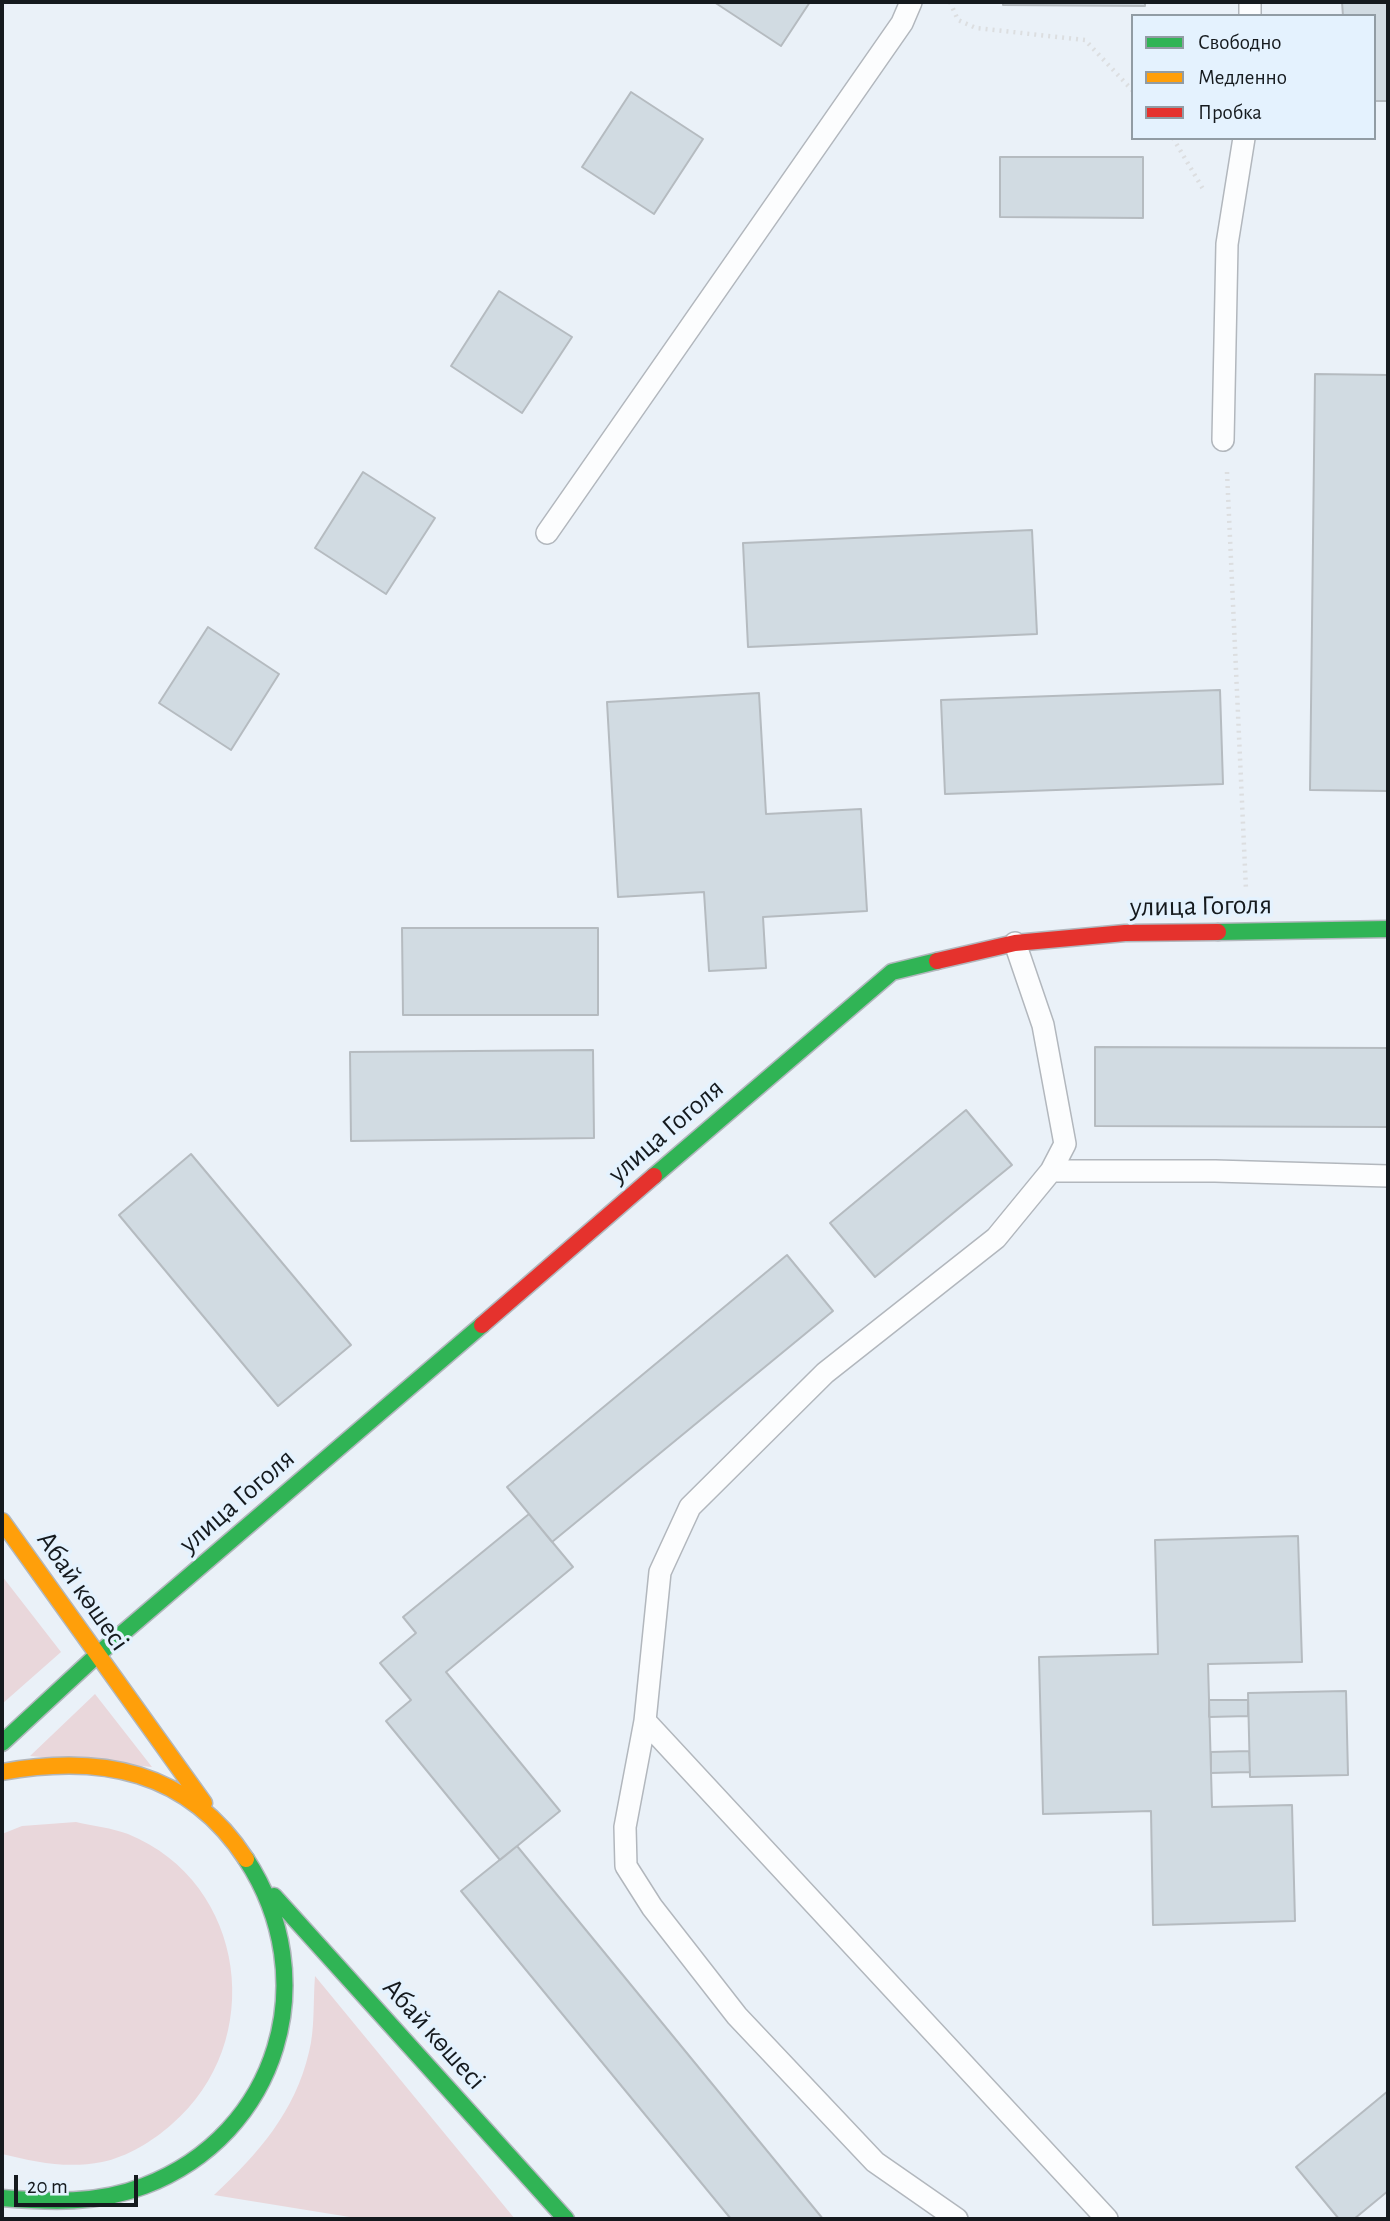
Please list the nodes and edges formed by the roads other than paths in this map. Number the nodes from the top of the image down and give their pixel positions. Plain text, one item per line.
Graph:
1 (911, 2) edge
2 (1244, 140) edge
3 (1223, 440) road end
4 (547, 533) dead end
5 (1388, 929) edge
6 (1015, 943) junction
7 (1051, 1171) junction
8 (1388, 1176) edge
9 (2, 1521) edge
10 (96, 1656) junction
11 (645, 1721) junction
12 (2, 1743) edge
13 (2, 1772) edge
14 (222, 1827) junction
15 (262, 1884) junction
16 (2, 2201) edge
17 (55, 2207) junction
18 (103, 2214) dead end
19 (566, 2219) edge
20 (957, 2219) edge
21 (1107, 2219) edge

1 - 4 lane
2 - 3 lane
5 - 6 main road, улица Гоголя
6 - 7 lane
6 - 10 main road, улица Гоголя
7 - 8 lane
7 - 11 lane
9 - 10 main road, Абай көшесі
10 - 12 main road, улица Гоголя
10 - 14 main road, Абай көшесі
11 - 20 lane
11 - 21 lane
13 - 14 main road
14 - 15 main road, Абай көшесі
15 - 17 main road
15 - 19 main road, Абай көшесі
16 - 17 main road
17 - 18 main road

